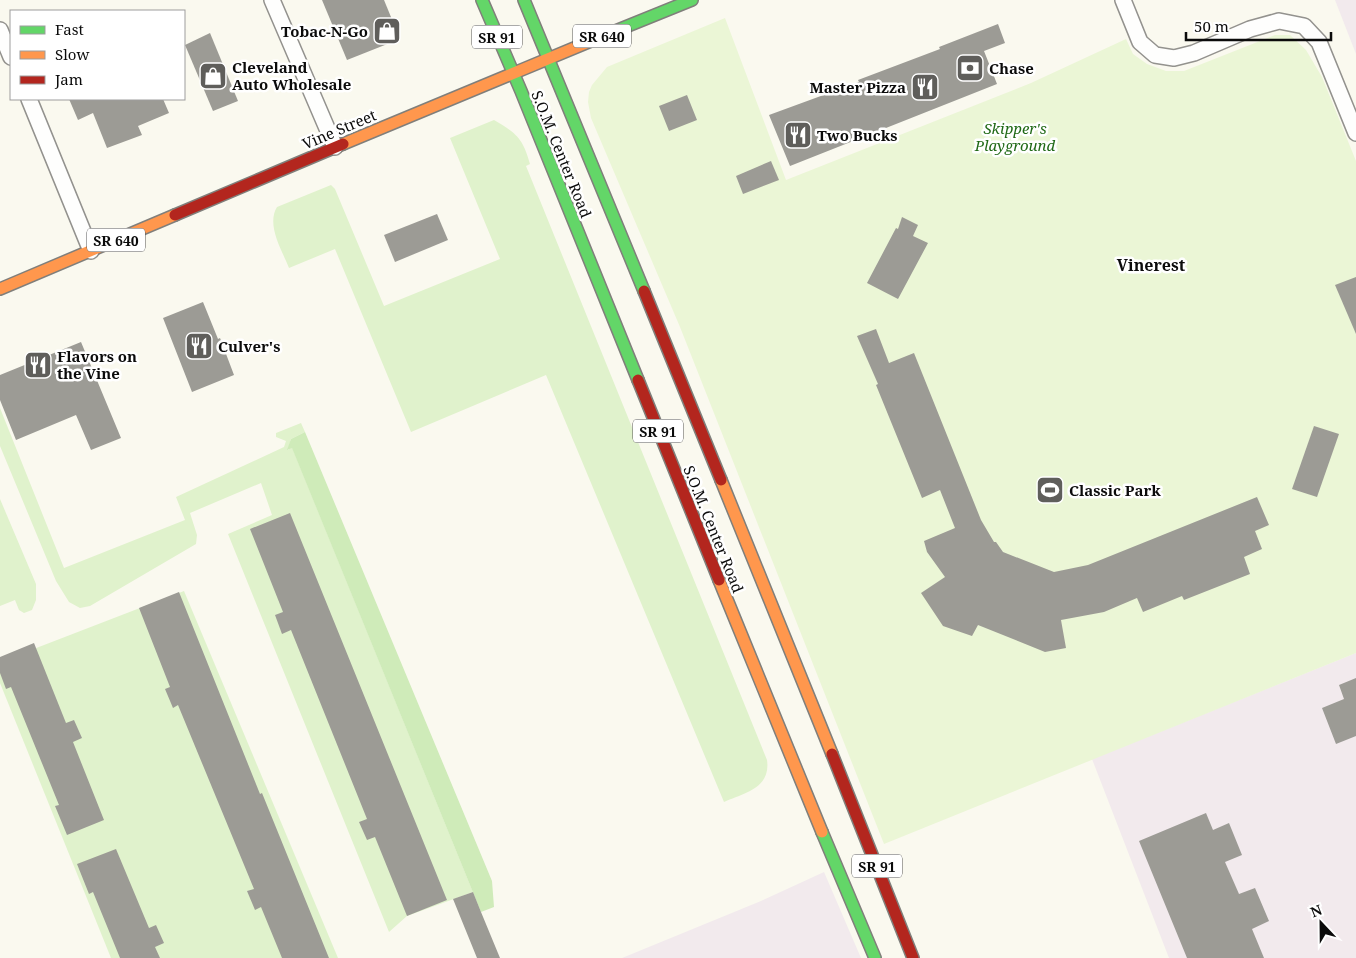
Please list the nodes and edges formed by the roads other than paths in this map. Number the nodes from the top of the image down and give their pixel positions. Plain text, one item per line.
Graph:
1 (272, 0) edge
2 (482, 0) edge
3 (524, 0) edge
4 (692, 0) edge
5 (1123, 0) edge
6 (0, 30) edge
7 (10, 55) edge
8 (548, 58) junction
9 (513, 73) junction
10 (29, 100) edge
11 (1356, 133) edge
12 (335, 147) junction
13 (91, 251) junction
14 (0, 288) edge
15 (875, 958) edge
16 (913, 958) edge

1 - 12 street
2 - 9 main road, S.O.M. Center Road / SR 91
3 - 8 main road, S.O.M. Center Road / SR 91
4 - 8 main road, Vine Street / SR 640
5 - 11 street
6 - 7 street
8 - 9 main road, Vine Street / SR 640
8 - 16 main road, S.O.M. Center Road / SR 91
9 - 12 main road, Vine Street / SR 640
9 - 15 main road, S.O.M. Center Road / SR 91
10 - 13 street
12 - 13 main road, Vine Street / SR 640
13 - 14 main road, Vine Street / SR 640

